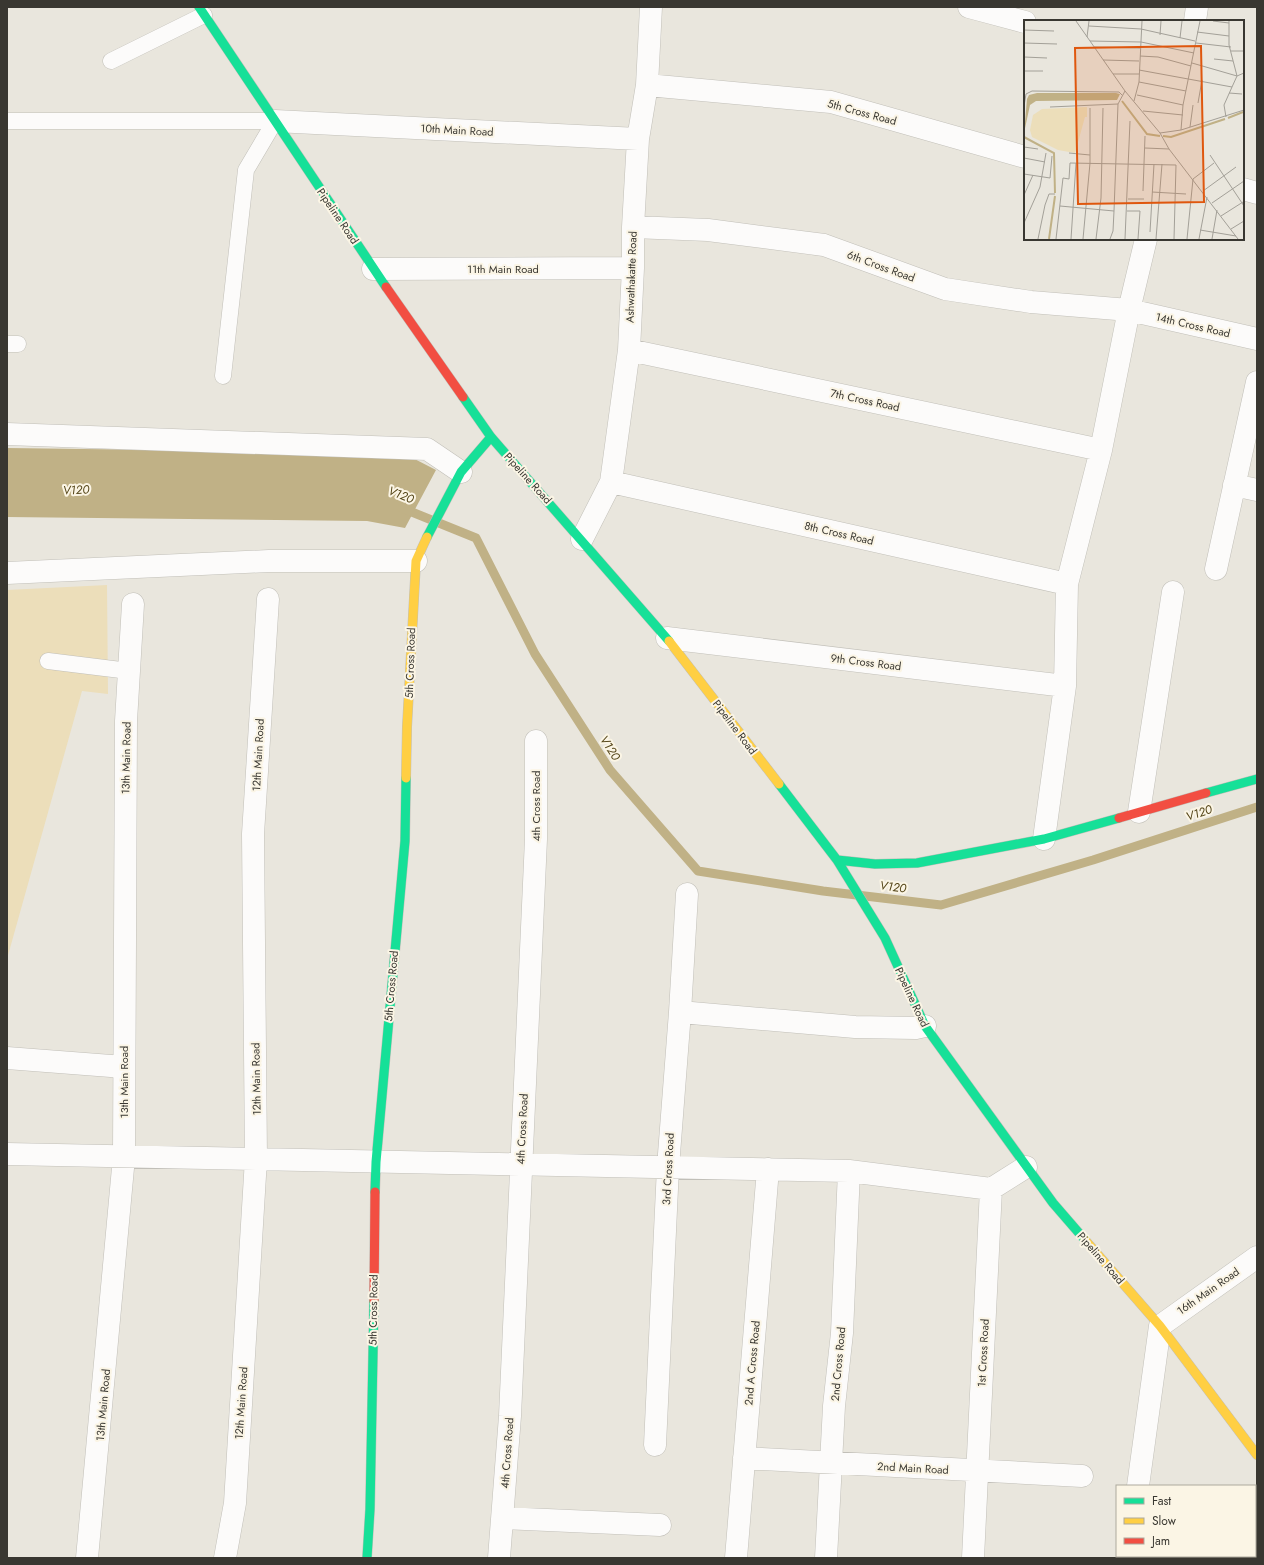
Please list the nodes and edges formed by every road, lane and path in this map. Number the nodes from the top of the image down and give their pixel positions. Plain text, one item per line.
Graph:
1 (651, 7) edge
2 (969, 7) edge
3 (1197, 7) edge
4 (202, 11) edge
5 (1195, 20) edge
6 (1024, 22) edge
7 (111, 61) dead end
8 (647, 85) junction
9 (7, 121) edge
10 (275, 121) junction
11 (638, 139) junction
12 (1024, 157) edge
13 (1244, 189) edge
14 (1257, 193) edge
15 (633, 227) junction
16 (1146, 240) edge
17 (633, 268) junction
18 (373, 269) junction
19 (1129, 310) junction
20 (1257, 339) edge
21 (629, 350) junction
22 (223, 376) dead end
23 (1257, 382) edge
24 (7, 434) edge
25 (491, 437) junction
26 (1101, 450) junction
27 (461, 472) junction
28 (611, 482) junction
29 (1234, 485) junction
30 (1257, 490) edge
31 (582, 539) junction
32 (416, 561) junction
33 (1216, 569) dead end
34 (7, 573) edge
35 (1067, 584) junction
36 (1173, 592) dead end
37 (268, 599) dead end
38 (133, 604) dead end
39 (667, 638) junction
40 (48, 661) dead end
41 (129, 671) junction
42 (1065, 686) junction
43 (536, 741) dead end
44 (1257, 778) edge
45 (1140, 812) junction
46 (1044, 839) junction
47 (837, 860) junction
48 (687, 894) dead end
49 (680, 1012) junction
50 (925, 1026) junction
51 (7, 1058) edge
52 (124, 1067) junction
53 (7, 1154) edge
54 (124, 1157) junction
55 (256, 1159) junction
56 (376, 1162) junction
57 (520, 1164) junction
58 (1026, 1166) junction
59 (668, 1167) junction
60 (768, 1169) junction
61 (849, 1171) junction
62 (991, 1189) junction
63 (1257, 1257) edge
64 (1160, 1326) junction
65 (655, 1445) dead end
66 (1257, 1453) edge
67 (744, 1458) junction
68 (832, 1464) junction
69 (978, 1471) junction
70 (1082, 1476) dead end
71 (1138, 1485) edge
72 (503, 1518) junction
73 (660, 1525) dead end
74 (88, 1558) edge
75 (225, 1558) edge
76 (367, 1558) edge
77 (499, 1558) edge
78 (736, 1558) edge
79 (826, 1558) edge
80 (974, 1558) edge

1 - 8 street, Ashwathakatte Road
2 - 6 street
3 - 5 street
4 - 7 lane
4 - 10 street, Pipeline Road
8 - 11 street, Ashwathakatte Road
8 - 12 street, 5th Cross Road
9 - 10 lane
10 - 11 street, 10th Main Road
10 - 18 street, Pipeline Road
10 - 22 lane
11 - 15 street, Ashwathakatte Road
13 - 14 street
15 - 17 street, Ashwathakatte Road
15 - 19 street, 6th Cross Road
16 - 19 street
17 - 18 street, 11th Main Road
17 - 21 street, Ashwathakatte Road
18 - 25 street, Pipeline Road
19 - 20 street, 14th Cross Road
19 - 26 street
21 - 26 street, 7th Cross Road
21 - 28 street, Ashwathakatte Road
23 - 29 street
24 - 27 street
25 - 27 street, 5th Cross Road
25 - 31 street, Pipeline Road
26 - 35 street
27 - 32 street, 5th Cross Road
28 - 31 street, Ashwathakatte Road
28 - 35 street, 8th Cross Road
29 - 30 street
29 - 33 street
31 - 39 street, Pipeline Road
32 - 34 street
32 - 56 street, 5th Cross Road
35 - 42 street
36 - 45 street
37 - 55 street, 12th Main Road
38 - 41 street, 13th Main Road
39 - 42 street, 9th Cross Road
39 - 47 street, Pipeline Road
40 - 41 lane
41 - 52 street, 13th Main Road
42 - 46 street
43 - 57 street, 4th Cross Road
44 - 45 street
45 - 46 street
46 - 47 street
47 - 50 street, Pipeline Road
48 - 49 street, 3rd Cross Road
49 - 50 street
49 - 59 street, 3rd Cross Road
50 - 58 street, Pipeline Road
51 - 52 street
52 - 54 street, 13th Main Road
53 - 54 street
54 - 55 street
54 - 74 street, 13th Main Road
55 - 56 street
55 - 75 street, 12th Main Road
56 - 57 street
56 - 76 street, 5th Cross Road
57 - 59 street
57 - 72 street, 4th Cross Road
58 - 62 street
58 - 64 street, Pipeline Road
59 - 60 street
59 - 65 street, 3rd Cross Road
60 - 61 street
60 - 67 street, 2nd A Cross Road
61 - 62 street
61 - 68 street, 2nd Cross Road
62 - 69 street, 1st Cross Road
63 - 64 street, 16th Main Road
64 - 66 street, Pipeline Road
64 - 71 street
67 - 68 street, 2nd Main Road
67 - 78 street, 2nd A Cross Road
68 - 69 street, 2nd Main Road
68 - 79 street, 2nd Cross Road
69 - 70 street, 2nd Main Road
69 - 80 street, 1st Cross Road
72 - 73 street
72 - 77 street, 4th Cross Road

